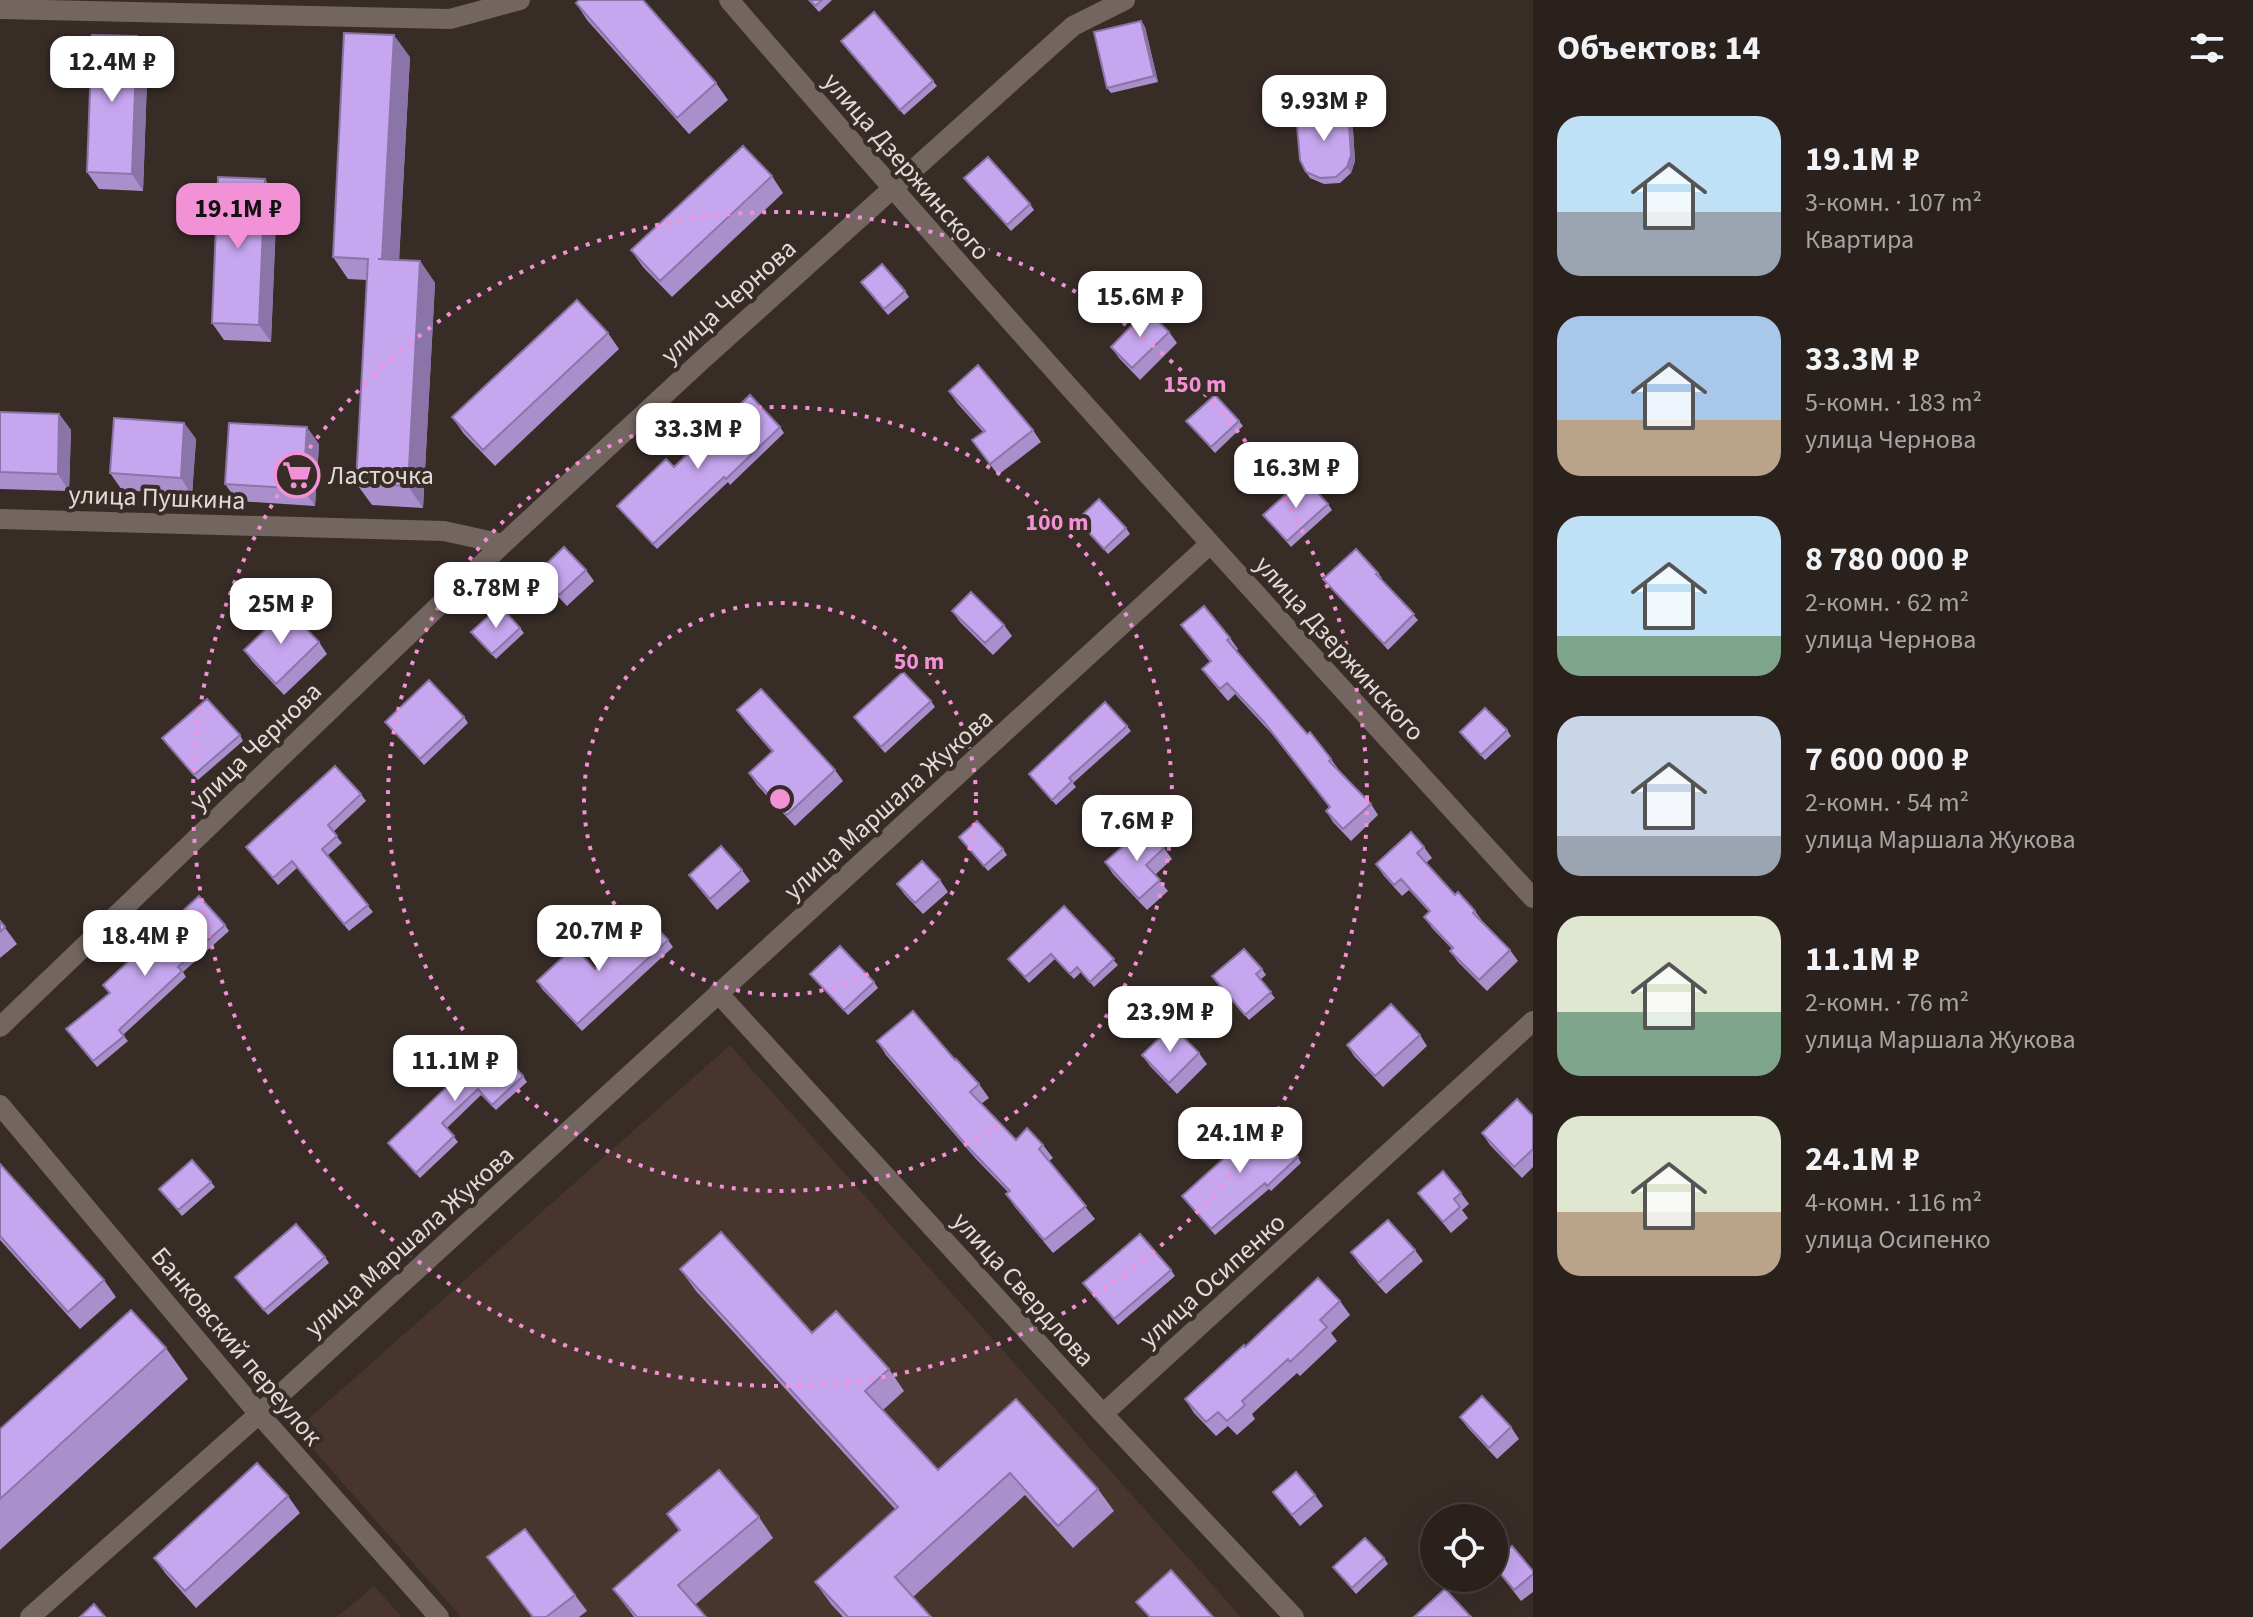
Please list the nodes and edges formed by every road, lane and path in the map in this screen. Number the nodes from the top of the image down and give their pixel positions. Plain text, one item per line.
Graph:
1 (520, 0) edge
2 (729, 0) edge
3 (1125, 0) edge
4 (0, 9) edge
5 (891, 188) junction
6 (0, 519) edge
7 (503, 544) junction
8 (1210, 544) junction
9 (1533, 898) edge
10 (718, 993) junction
11 (1533, 1021) edge
12 (0, 1027) edge
13 (0, 1105) edge
14 (259, 1414) junction
15 (1103, 1414) junction
16 (30, 1617) edge
17 (439, 1617) edge
18 (1294, 1617) edge

1 - 4 street
2 - 5 street, улица Дзержинского
3 - 5 street, улица Чернова
5 - 7 street, улица Чернова
5 - 8 street, улица Дзержинского
6 - 7 street, улица Пушкина
7 - 12 street, улица Чернова
8 - 9 street, улица Дзержинского
8 - 10 street, улица Маршала Жукова
10 - 14 street, улица Маршала Жукова
10 - 15 street, улица Свердлова
11 - 15 street, улица Осипенко
13 - 14 street, Банковский переулок
14 - 16 street, улица Маршала Жукова
14 - 17 street, Банковский переулок
15 - 18 street, улица Свердлова

